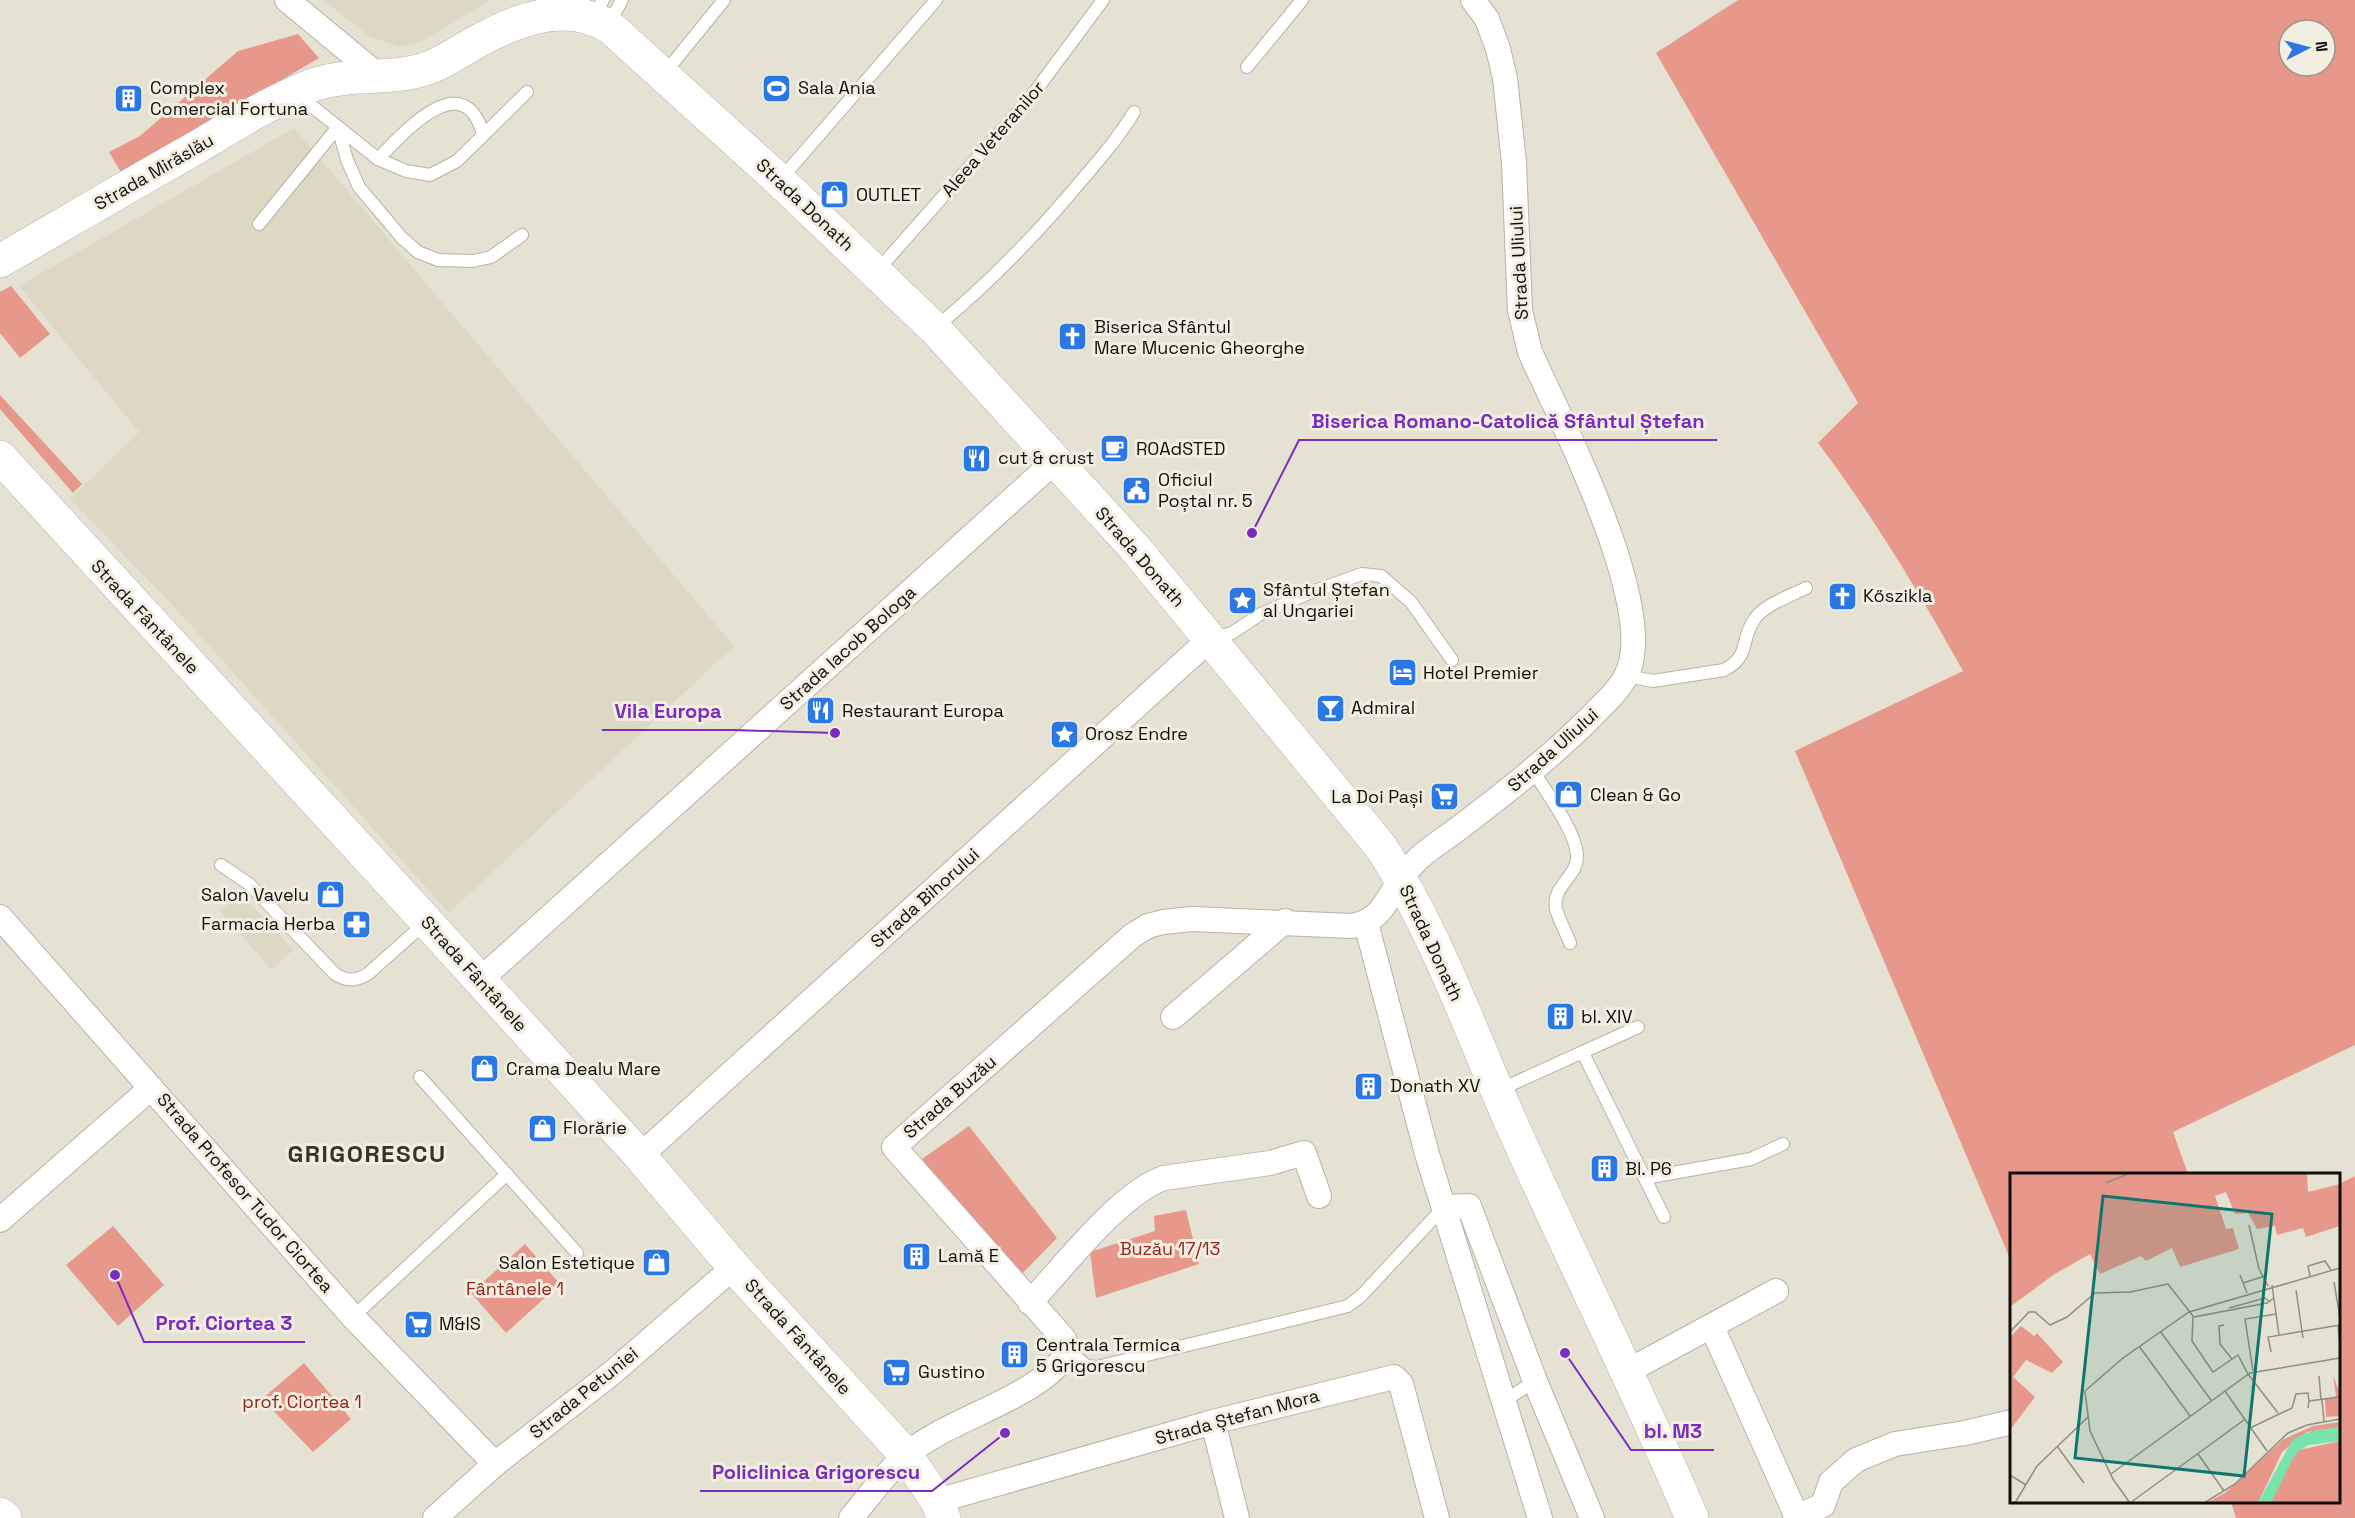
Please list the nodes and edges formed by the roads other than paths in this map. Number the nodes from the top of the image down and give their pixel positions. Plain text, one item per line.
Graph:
1 (287, 0) edge
2 (724, 0) edge
3 (936, 0) edge
4 (1103, 0) edge
5 (1302, 0) edge
6 (1473, 0) edge
7 (606, 11) edge
8 (1247, 67) dead end
9 (664, 75) junction
10 (380, 77) junction
11 (527, 92) dead end
12 (295, 93) junction
13 (1134, 112) dead end
14 (338, 127) junction
15 (483, 134) junction
16 (378, 159) junction
17 (780, 181) junction
18 (259, 224) dead end
19 (522, 235) dead end
20 (0, 261) edge
21 (876, 273) junction
22 (934, 329) junction
23 (0, 457) edge
24 (1055, 461) junction
25 (1806, 588) dead end
26 (1210, 639) junction
27 (1452, 660) dead end
28 (1627, 676) junction
29 (1533, 770) junction
30 (221, 865) dead end
31 (1401, 877) junction
32 (0, 917) edge
33 (426, 921) junction
34 (1285, 921) junction
35 (1366, 923) junction
36 (1570, 943) dead end
37 (480, 980) junction
38 (1173, 1017) dead end
39 (1638, 1027) dead end
40 (1582, 1053) junction
41 (420, 1077) dead end
42 (151, 1088) junction
43 (1498, 1091) junction
44 (1783, 1144) dead end
45 (640, 1156) junction
46 (507, 1174) junction
47 (1645, 1178) junction
48 (1319, 1196) dead end
49 (1444, 1207) junction
50 (1664, 1217) dead end
51 (2, 1219) edge
52 (577, 1253) dead end
53 (734, 1267) junction
54 (1776, 1291) dead end
55 (1030, 1303) junction
56 (353, 1317) junction
57 (1712, 1327) junction
58 (1069, 1351) junction
59 (1628, 1371) junction
60 (1535, 1381) junction
61 (1504, 1401) junction
62 (1213, 1422) junction
63 (2010, 1422) edge
64 (906, 1455) junction
65 (495, 1464) junction
66 (941, 1509) edge
67 (0, 1514) edge
68 (1796, 1517) edge
69 (5, 1518) edge
70 (435, 1518) edge
71 (851, 1518) edge
72 (1237, 1518) edge
73 (1437, 1518) edge
74 (1540, 1518) edge
75 (1592, 1518) edge
76 (1692, 1518) edge

1 - 10 street
2 - 9 lane
3 - 17 lane
4 - 21 lane, Aleea Veteranilor
5 - 8 lane
6 - 28 street, Strada Uliului
7 - 9 main road, Strada Donath
7 - 10 main road, Strada Donath
9 - 17 main road, Strada Donath
10 - 12 main road, Strada Mirăslău
11 - 15 lane
12 - 14 lane
12 - 20 main road, Strada Mirăslău
13 - 22 lane
14 - 16 lane
14 - 18 lane
14 - 19 lane
15 - 16 lane
15 - 16 lane
17 - 21 main road, Strada Donath
21 - 22 main road, Strada Donath
22 - 24 main road, Strada Donath
23 - 33 main road, Strada Fântânele
24 - 26 main road, Strada Donath
24 - 37 street, Strada Iacob Bologa
25 - 28 lane
26 - 27 lane
26 - 31 main road, Strada Donath
26 - 45 street, Strada Bihorului
28 - 29 street, Strada Uliului
29 - 31 street, Strada Uliului
29 - 36 lane
30 - 33 lane
31 - 35 street
31 - 43 main road, Strada Donath
32 - 42 street, Strada Profesor Tudor Ciortea
33 - 37 main road, Strada Fântânele
34 - 35 street, Strada Buzău
34 - 38 street
34 - 55 street, Strada Buzău
35 - 49 street
37 - 45 main road, Strada Fântânele
39 - 40 lane
40 - 43 lane
40 - 47 lane
41 - 46 lane
42 - 51 street
42 - 56 street, Strada Profesor Tudor Ciortea
43 - 59 main road, Strada Donath
44 - 47 lane
45 - 53 main road, Strada Fântânele
46 - 52 lane
46 - 56 lane
47 - 50 lane
48 - 55 street
49 - 58 lane
49 - 60 street
49 - 61 street
53 - 64 main road, Strada Fântânele
53 - 65 street, Strada Petuniei
54 - 57 street
55 - 58 street, Strada Buzău
56 - 65 street, Strada Profesor Tudor Ciortea
57 - 59 street
57 - 68 street
58 - 64 street
59 - 76 main road, Strada Donath
60 - 61 lane
60 - 75 street
61 - 74 street
62 - 66 street, Strada Ștefan Mora
62 - 72 street
62 - 73 street, Strada Ștefan Mora
63 - 68 street
64 - 66 main road, Strada Fântânele
64 - 71 street
65 - 70 street, Strada Petuniei
67 - 69 main road

